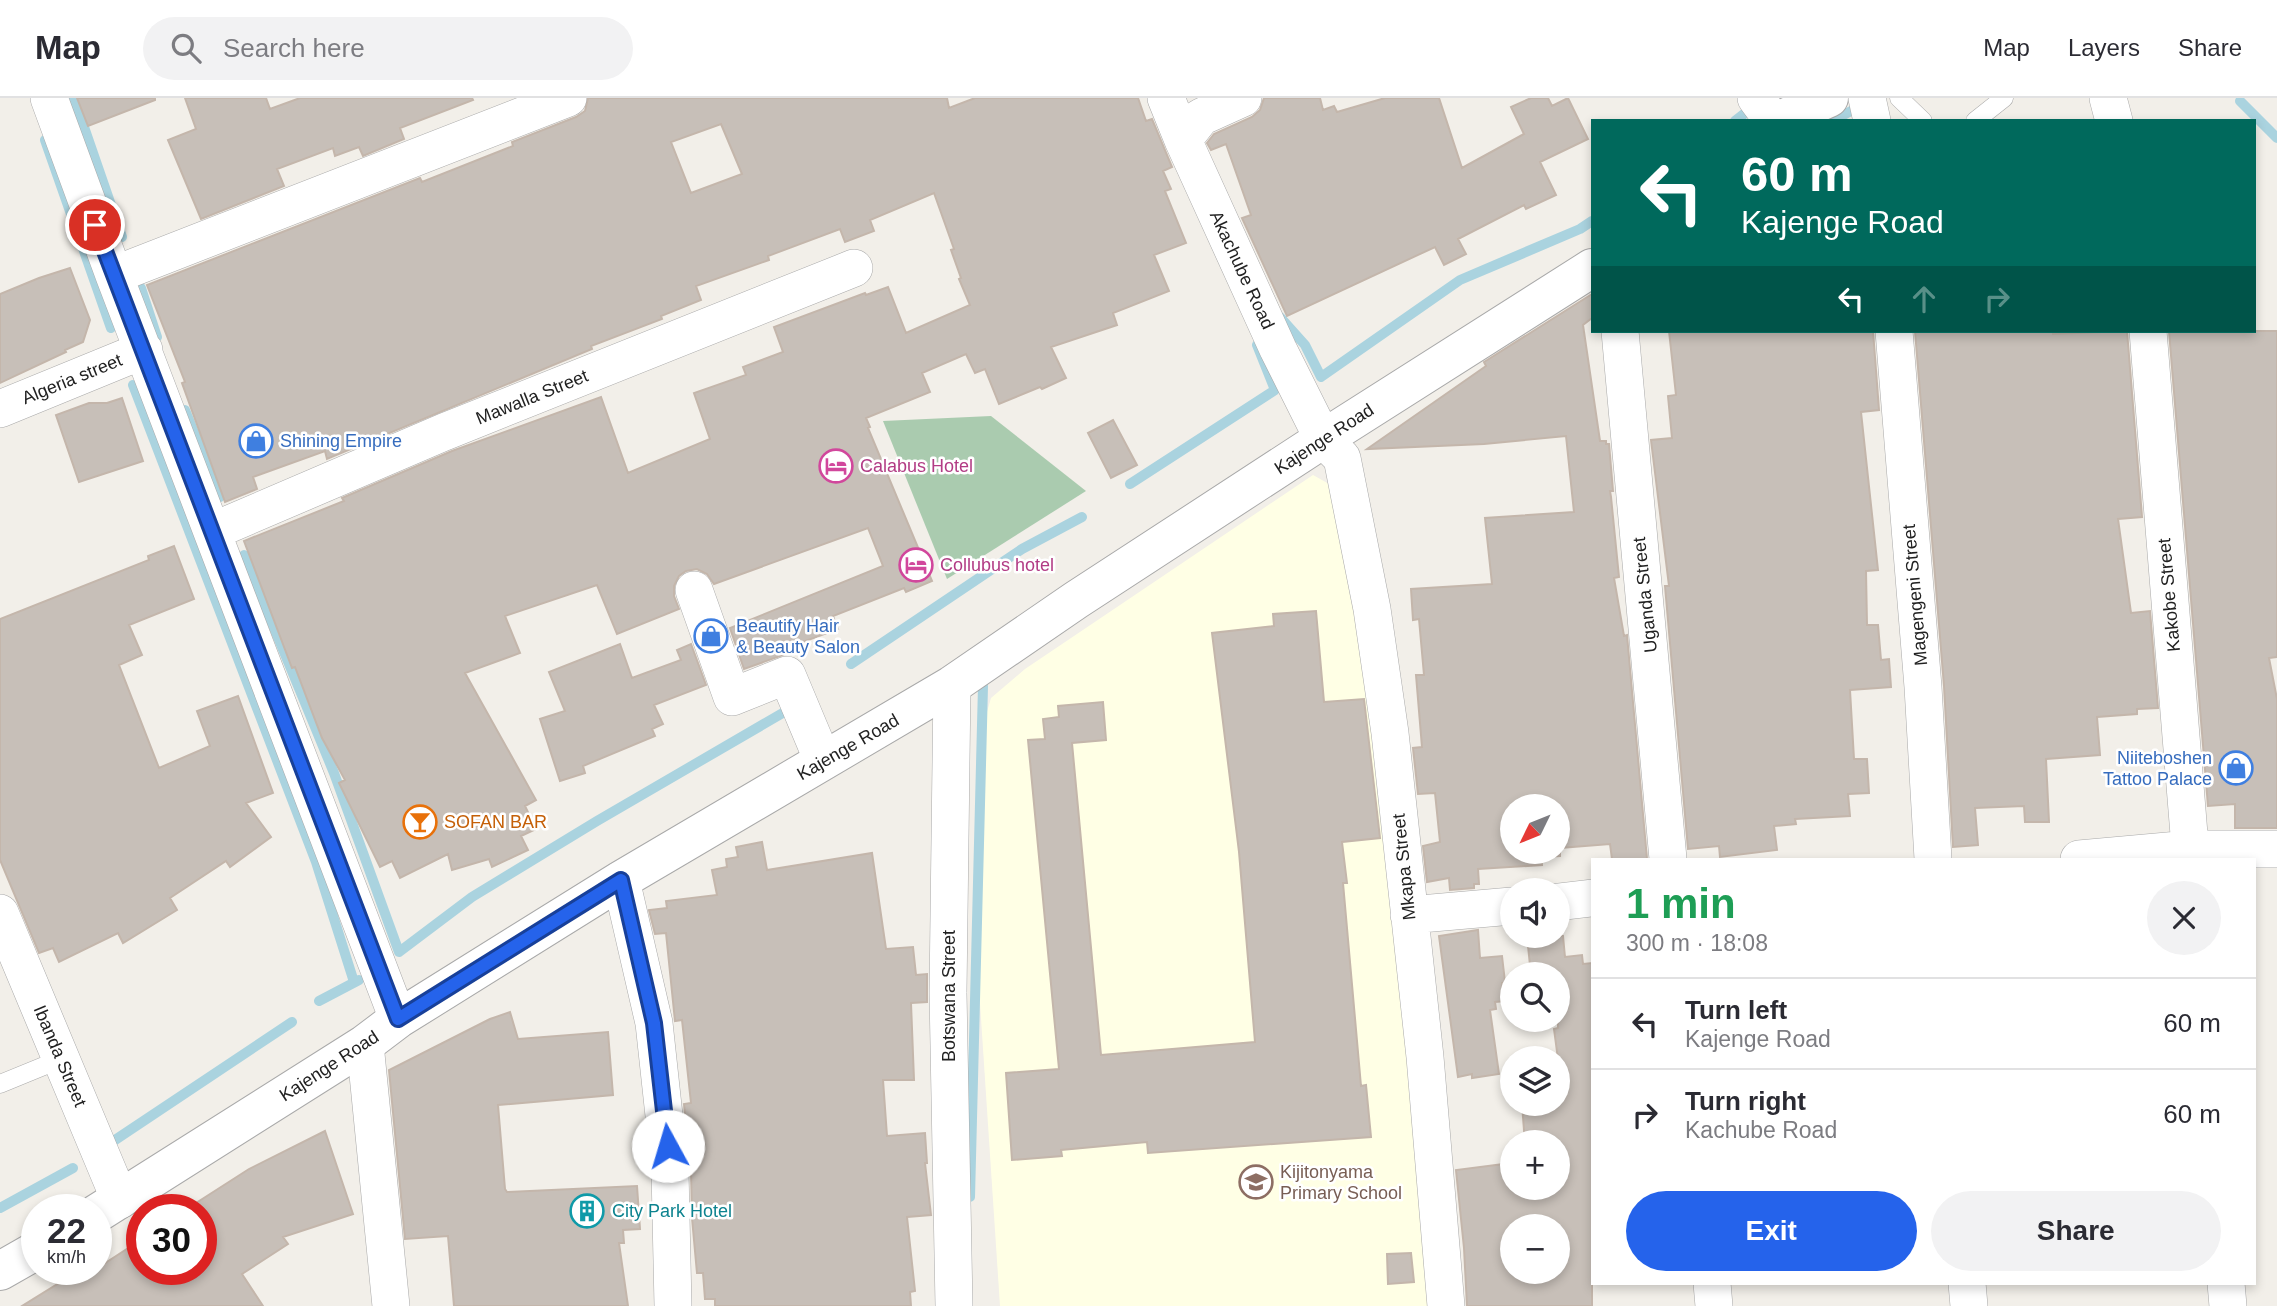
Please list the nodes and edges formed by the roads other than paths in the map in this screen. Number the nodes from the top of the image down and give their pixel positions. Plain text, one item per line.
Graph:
1 (48, 98) edge
2 (568, 98) edge
3 (1166, 98) edge
4 (1243, 98) edge
5 (1756, 98) edge
6 (1829, 98) edge
7 (1867, 98) edge
8 (1899, 98) edge
9 (2004, 98) edge
10 (2108, 98) edge
11 (1772, 119) edge
12 (1782, 119) edge
13 (1872, 119) edge
14 (1921, 119) edge
15 (1978, 119) edge
16 (2113, 119) edge
17 (1183, 140) junction
18 (854, 268) dead end
19 (1591, 269) edge
20 (114, 275) junction
21 (1620, 333) edge
22 (1894, 333) edge
23 (2148, 333) edge
24 (144, 350) junction
25 (0, 409) edge
26 (1323, 439) junction
27 (213, 531) junction
28 (694, 590) dead end
29 (952, 685) junction
30 (823, 761) junction
31 (2277, 849) edge
32 (2190, 854) edge
33 (1668, 858) edge
34 (1933, 858) edge
35 (2101, 858) edge
36 (621, 880) junction
37 (1591, 898) edge
38 (1570, 901) edge
39 (1500, 907) edge
40 (0, 913) edge
41 (1409, 915) junction
42 (398, 1019) junction
43 (365, 1044) junction
44 (61, 1059) junction
45 (0, 1084) edge
46 (104, 1194) edge
47 (112, 1204) edge
48 (21, 1259) edge
49 (0, 1271) edge
50 (1712, 1285) edge
51 (1967, 1285) edge
52 (2226, 1285) edge
53 (391, 1306) edge
54 (673, 1306) edge
55 (954, 1306) edge
56 (1446, 1306) edge
57 (1713, 1306) edge
58 (1969, 1306) edge
59 (2228, 1306) edge

1 - 20 street
2 - 20 street
3 - 17 street, Akachube Road
4 - 17 street
5 - 11 street
6 - 12 street
7 - 13 street
8 - 14 lane
9 - 15 lane
10 - 16 street
17 - 26 street, Akachube Road
18 - 27 street, Mawalla Street
19 - 26 street, Kajenge Road
20 - 24 street
21 - 33 street, Uganda Street
22 - 34 street, Magengeni Street
23 - 32 street, Kakobe Street
24 - 25 street, Algeria street
24 - 27 street
26 - 29 street, Kajenge Road
26 - 41 street, Mkapa Street
27 - 42 street
28 - 30 street
29 - 30 street, Kajenge Road
29 - 55 street, Botswana Street
30 - 36 street, Kajenge Road
31 - 32 street
32 - 35 street
36 - 42 street, Kajenge Road
36 - 54 street
37 - 38 street
39 - 41 street
40 - 44 street, Ibanda Street
41 - 56 street, Mkapa Street
42 - 43 street, Kajenge Road
43 - 47 street, Kajenge Road
43 - 53 street
44 - 45 lane
44 - 46 street, Ibanda Street
48 - 49 street
50 - 57 street
51 - 58 street
52 - 59 street

